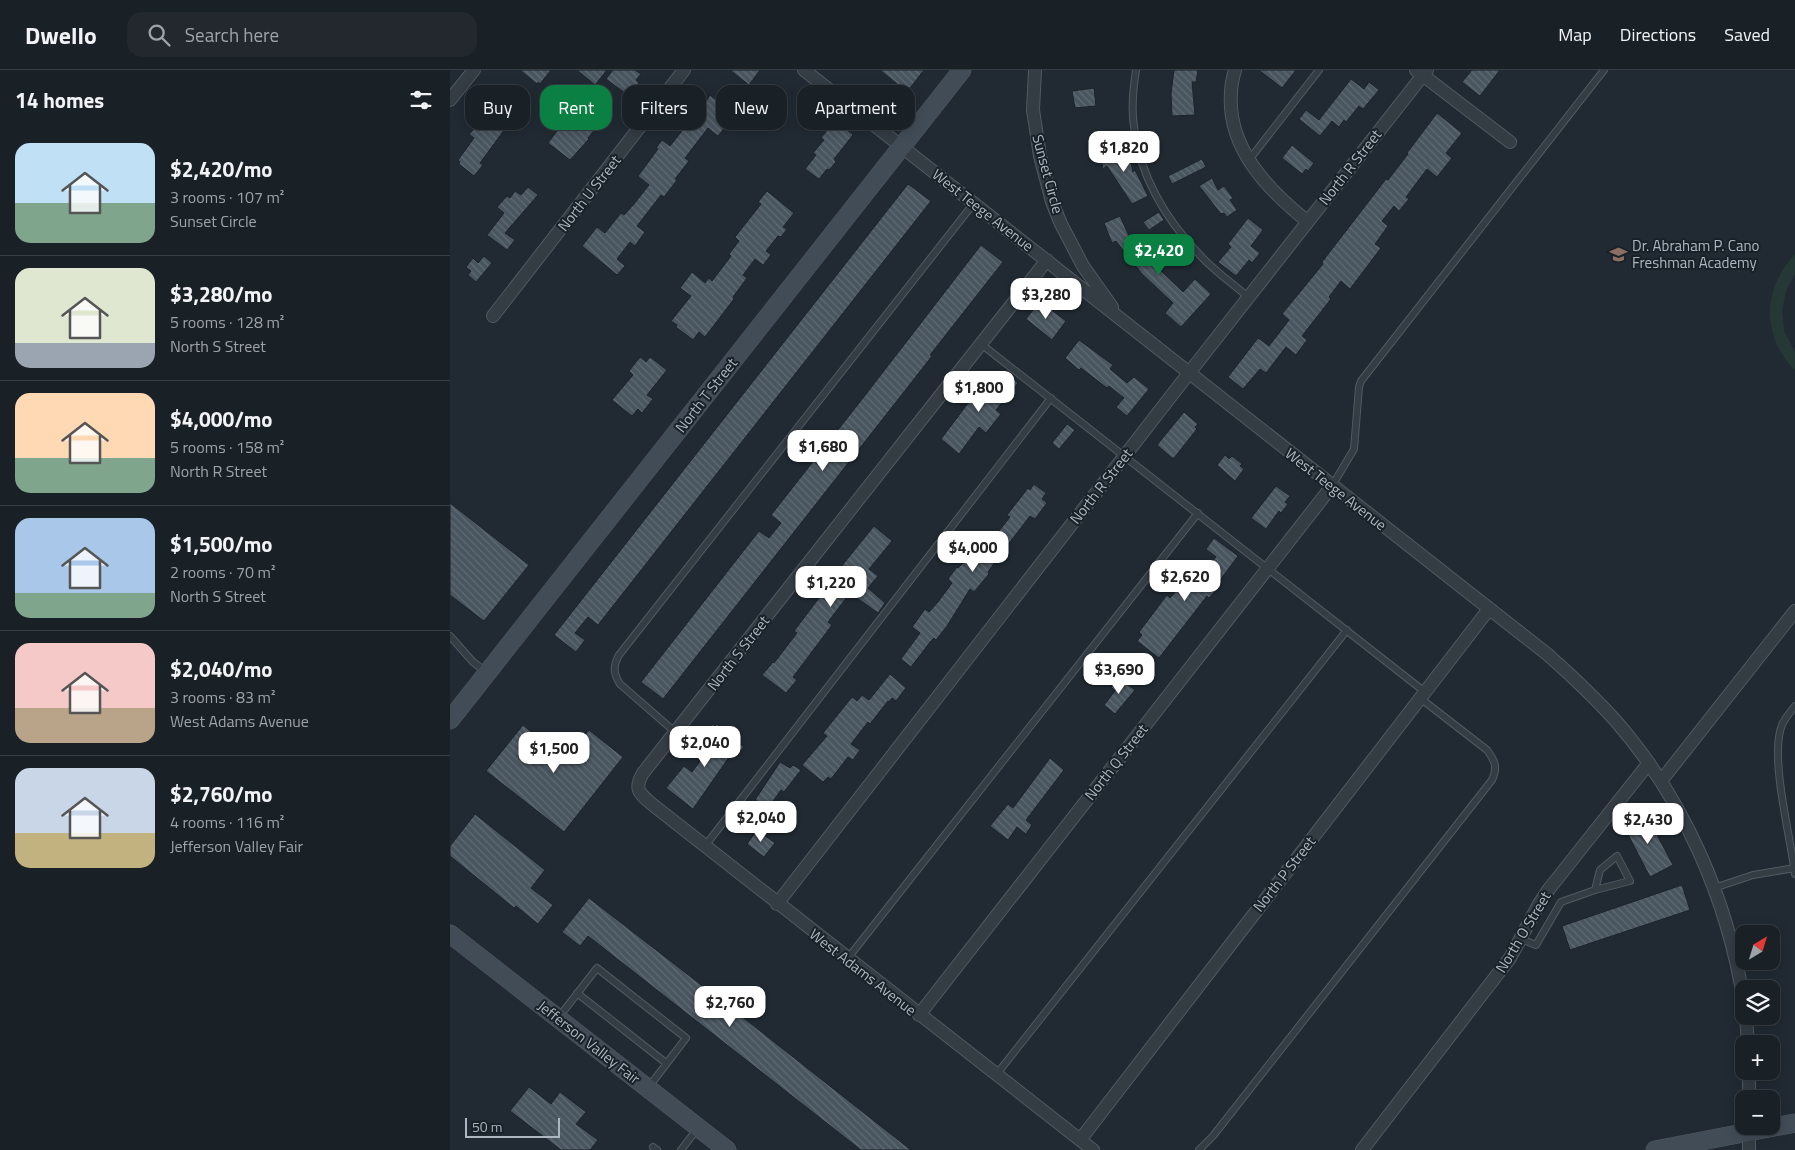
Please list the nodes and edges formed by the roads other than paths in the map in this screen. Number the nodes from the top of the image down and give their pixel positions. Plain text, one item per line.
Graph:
1 (474, 70) edge
2 (684, 70) edge
3 (804, 70) edge
4 (962, 70) edge
5 (1035, 70) edge
6 (1136, 70) edge
7 (1235, 70) edge
8 (1319, 70) edge
9 (1604, 70) edge
10 (1422, 72) edge
11 (450, 100) edge
12 (1510, 142) dead end
13 (902, 146) junction
14 (1249, 160) junction
15 (974, 203) junction
16 (1308, 221) junction
17 (1047, 260) junction
18 (1248, 296) junction
19 (493, 316) dead end
20 (1122, 321) junction
21 (981, 344) junction
22 (1188, 373) junction
23 (1051, 398) junction
24 (1125, 455) junction
25 (1332, 486) junction
26 (1198, 513) junction
27 (1268, 568) junction
28 (1489, 609) junction
29 (1795, 611) edge
30 (1347, 630) junction
31 (450, 636) edge
32 (487, 673) junction
33 (1422, 695) junction
34 (1795, 706) edge
35 (450, 720) edge
36 (675, 732) junction
37 (1649, 763) junction
38 (1661, 781) junction
39 (638, 789) joint
40 (705, 846) junction
41 (1795, 870) edge
42 (1714, 888) junction
43 (1594, 890) junction
44 (777, 904) junction
45 (450, 934) edge
46 (1521, 939) junction
47 (848, 959) junction
48 (1740, 980) edge
49 (577, 994) junction
50 (919, 1015) junction
51 (558, 1018) junction
52 (666, 1063) junction
53 (996, 1075) junction
54 (648, 1088) junction
55 (1795, 1123) edge
56 (1780, 1125) edge
57 (698, 1128) junction
58 (1735, 1132) edge
59 (1749, 1135) edge
60 (1080, 1140) junction
61 (681, 1150) edge
62 (727, 1150) edge
63 (1093, 1150) edge
64 (1199, 1150) edge
65 (1362, 1150) edge
66 (1655, 1150) edge
67 (1749, 1150) edge

1 - 11 street
2 - 19 street, North U Street
3 - 13 street, West Teege Avenue
4 - 13 street, North T Street
5 - 20 street, Sunset Circle
6 - 18 lane
7 - 14 street
8 - 14 lane
9 - 25 lane
10 - 12 street
10 - 16 street, North R Street
13 - 15 street, West Teege Avenue
13 - 32 street, North T Street
14 - 16 street
15 - 17 street, West Teege Avenue
15 - 36 lane
16 - 18 street, North R Street
17 - 20 street, West Teege Avenue
17 - 21 street, North S Street
18 - 22 street, North R Street
20 - 22 street, West Teege Avenue
21 - 23 lane
21 - 36 street, North S Street
22 - 24 street, North R Street
22 - 25 street, West Teege Avenue
23 - 24 lane
23 - 40 lane
24 - 26 lane
24 - 44 street, North R Street
25 - 27 street, North Q Street
25 - 28 street, West Teege Avenue
26 - 27 lane
26 - 47 lane
27 - 30 lane
27 - 50 street, North Q Street
28 - 33 street, North P Street
28 - 37 street, West Teege Avenue
29 - 38 street
30 - 33 lane
30 - 53 lane
31 - 32 lane
32 - 35 street, North T Street
33 - 60 street, North P Street
33 - 64 lane
34 - 41 lane
36 - 39 street, North S Street
37 - 38 street, West Teege Avenue
37 - 46 street, North O Street
38 - 42 street, West Teege Avenue
39 - 40 street, West Adams Avenue
40 - 44 street, West Adams Avenue
41 - 42 lane
42 - 48 street, West Teege Avenue
43 - 43 lane
43 - 46 lane
44 - 47 street, West Adams Avenue
45 - 51 street, Jefferson Valley Fair
46 - 65 street, North O Street
47 - 50 street, West Adams Avenue
49 - 51 lane
49 - 52 lane
49 - 52 lane
50 - 53 street, West Adams Avenue
51 - 54 street, Jefferson Valley Fair
52 - 54 lane
53 - 60 street, West Adams Avenue
54 - 57 street, Jefferson Valley Fair
55 - 56 street
57 - 61 lane
57 - 62 street, Jefferson Valley Fair
58 - 66 street
59 - 67 street
60 - 63 street, West Adams Avenue

